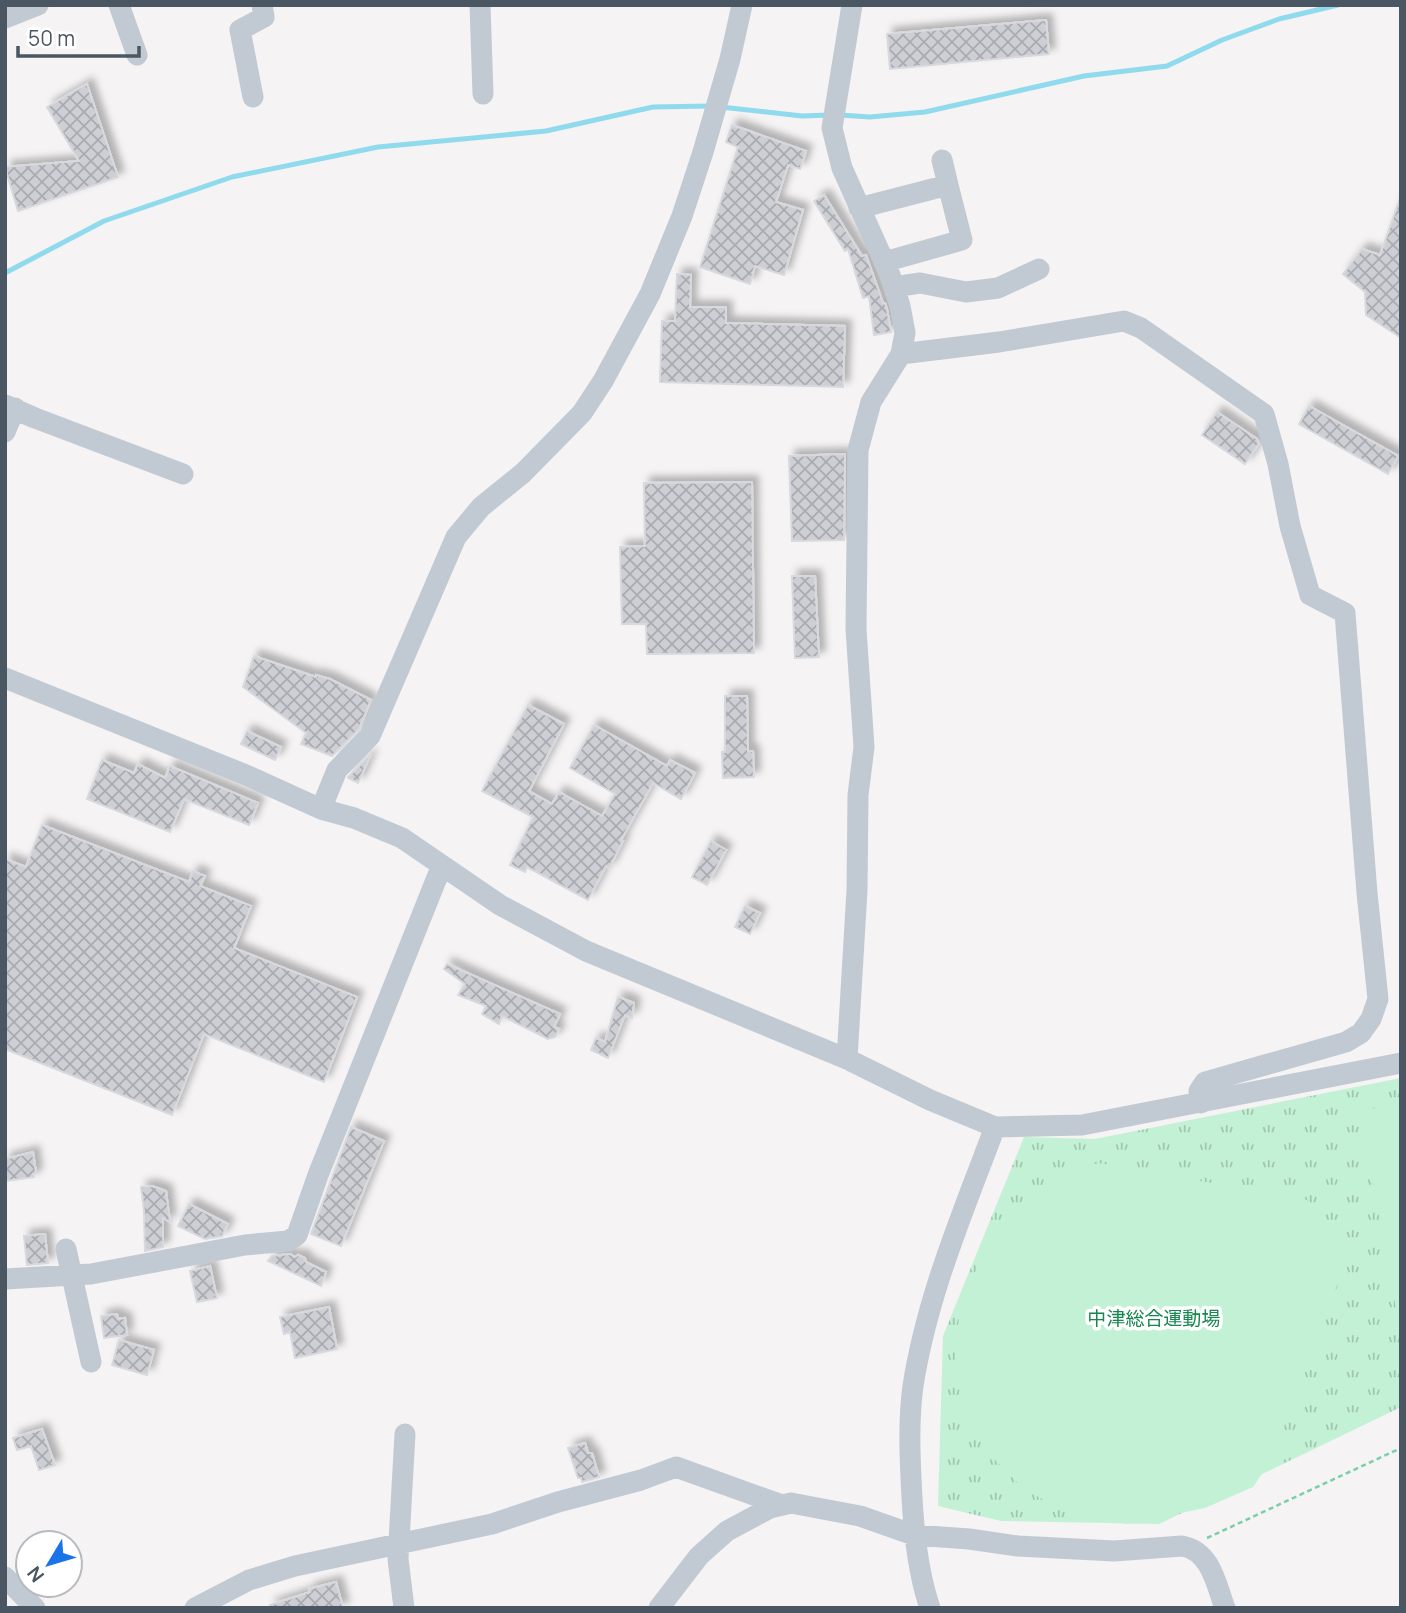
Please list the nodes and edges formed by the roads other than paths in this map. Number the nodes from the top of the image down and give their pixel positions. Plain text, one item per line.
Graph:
1 (38, 5) edge
2 (119, 5) edge
3 (262, 5) edge
4 (480, 5) edge
5 (742, 5) edge
6 (852, 5) edge
7 (5, 18) edge
8 (137, 55) dead end
9 (482, 94) dead end
10 (253, 97) dead end
11 (942, 160) dead end
12 (947, 185) junction
13 (859, 208) junction
14 (884, 262) junction
15 (1039, 269) dead end
16 (894, 286) junction
17 (901, 354) junction
18 (10, 407) edge
19 (5, 432) edge
20 (183, 474) dead end
21 (5, 678) edge
22 (321, 808) junction
23 (442, 865) junction
24 (847, 1059) junction
25 (1401, 1063) edge
26 (1201, 1103) junction
27 (995, 1128) junction
28 (66, 1249) dead end
29 (71, 1275) junction
30 (5, 1279) edge
31 (91, 1362) dead end
32 (405, 1434) dead end
33 (782, 1505) junction
34 (914, 1535) junction
35 (398, 1544) junction
36 (5, 1577) edge
37 (35, 1608) edge
38 (195, 1608) edge
39 (404, 1608) edge
40 (659, 1608) edge
41 (930, 1608) edge
42 (1225, 1608) edge

1 - 7 street
2 - 8 street
3 - 10 street
4 - 9 street
5 - 22 street
6 - 13 street
11 - 12 street
12 - 13 street
12 - 14 street
13 - 14 street
14 - 16 street
15 - 16 street
16 - 17 street
17 - 24 street
17 - 26 street
18 - 19 street
18 - 20 street
21 - 22 street
22 - 23 street
23 - 24 street
23 - 29 street
24 - 27 street
25 - 26 street
26 - 27 street
27 - 34 street
28 - 29 street
29 - 30 street
29 - 31 street
32 - 35 street
33 - 34 street
33 - 35 street
33 - 40 street
34 - 41 street
34 - 42 street
35 - 38 street
35 - 39 street
36 - 37 street

